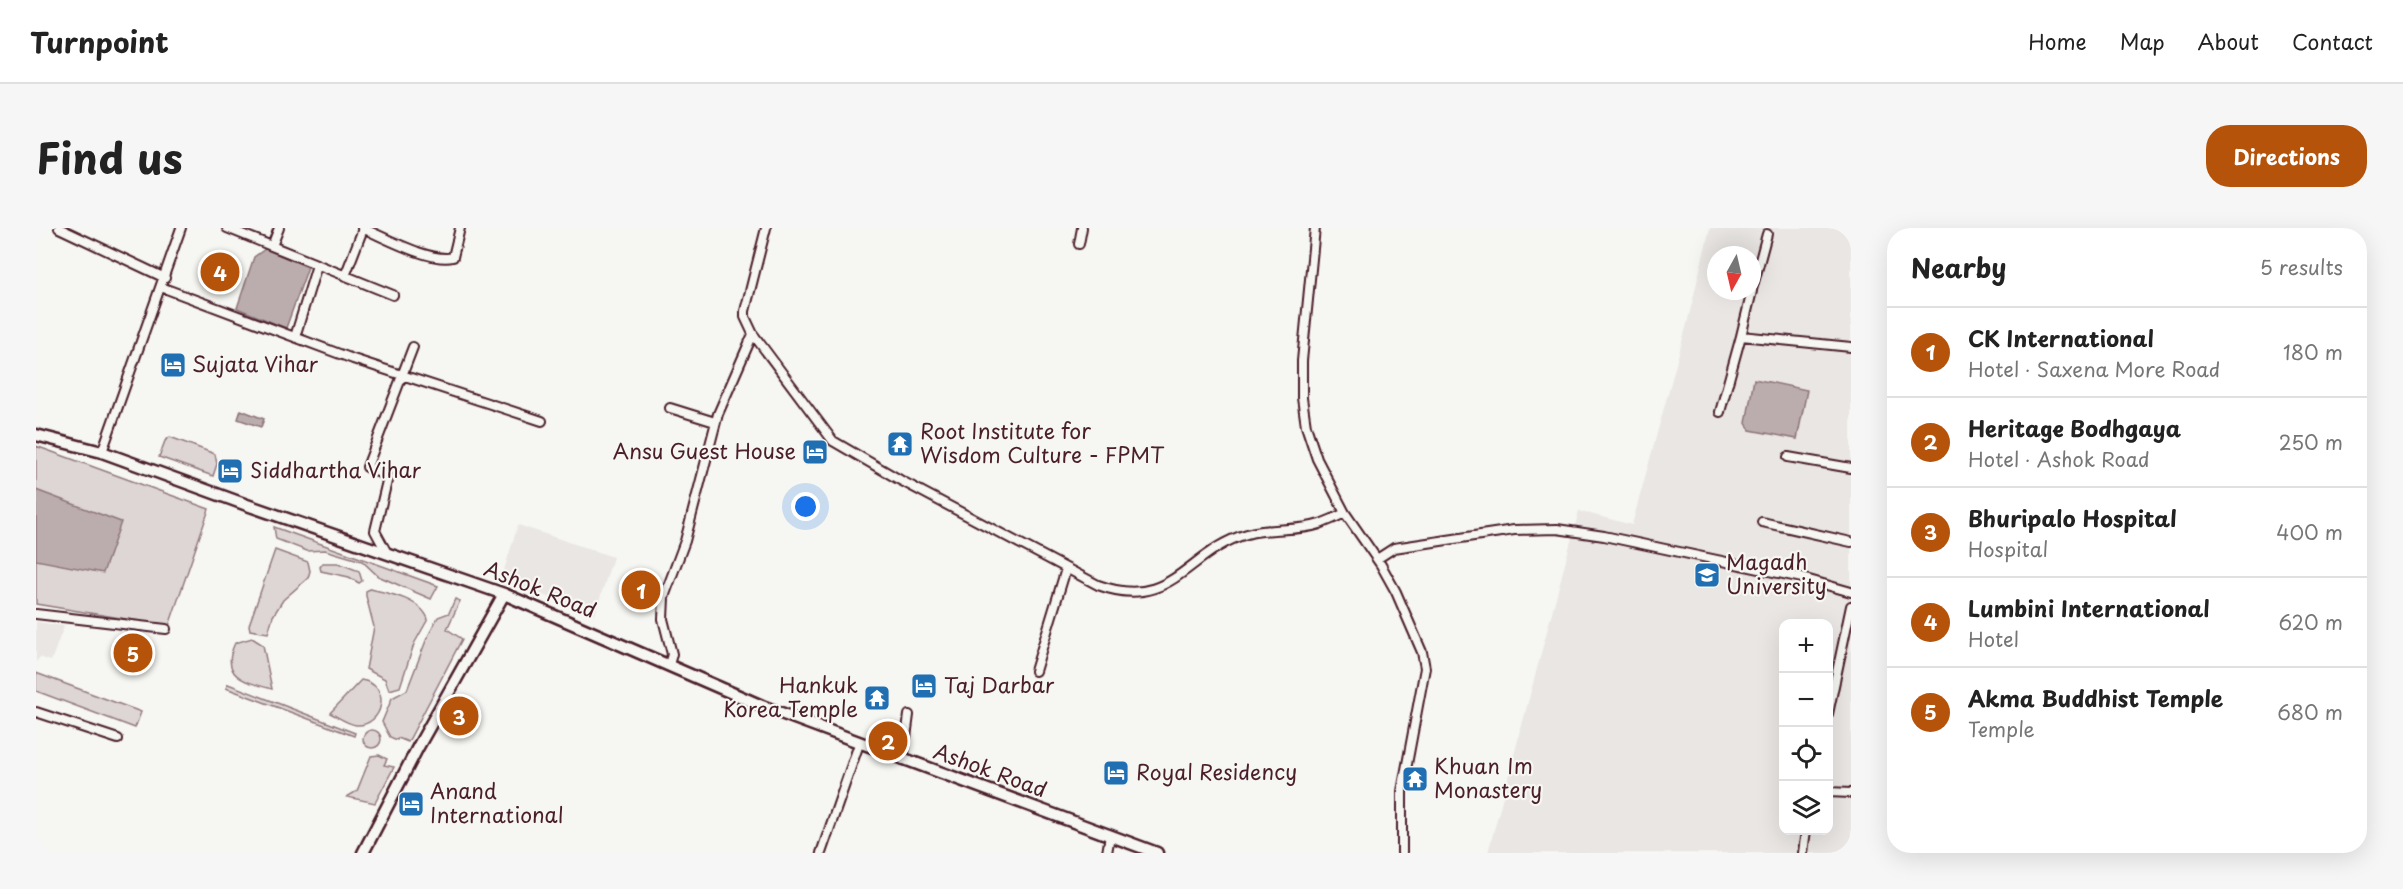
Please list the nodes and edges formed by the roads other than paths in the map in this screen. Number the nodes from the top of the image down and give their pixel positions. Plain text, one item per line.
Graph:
1 (59, 228) edge
2 (181, 228) edge
3 (226, 228) edge
4 (279, 228) edge
5 (362, 228) edge
6 (460, 228) edge
7 (766, 228) edge
8 (1082, 228) edge
9 (1315, 228) edge
10 (1767, 234) dead end
11 (1079, 244) dead end
12 (272, 246) junction
13 (1761, 256) edge
14 (317, 265) junction
15 (345, 276) junction
16 (165, 278) junction
17 (161, 287) junction
18 (393, 296) dead end
19 (1750, 300) edge
20 (753, 334) junction
21 (1741, 336) junction
22 (295, 337) junction
23 (413, 347) dead end
24 (1851, 347) edge
25 (402, 375) junction
26 (670, 408) dead end
27 (1720, 412) dead end
28 (542, 421) dead end
29 (715, 422) junction
30 (36, 435) edge
31 (102, 452) junction
32 (1788, 457) dead end
33 (1851, 468) edge
34 (1345, 513) junction
35 (1762, 522) dead end
36 (1851, 542) edge
37 (387, 553) junction
38 (1377, 559) junction
39 (1066, 569) junction
40 (1851, 592) edge
41 (504, 594) junction
42 (1851, 606) edge
43 (36, 614) edge
44 (166, 629) dead end
45 (669, 665) junction
46 (1035, 671) dead end
47 (1833, 691) edge
48 (36, 712) edge
49 (909, 715) dead end
50 (118, 739) dead end
51 (859, 744) junction
52 (903, 760) junction
53 (1833, 792) edge
54 (1851, 793) edge
55 (1110, 835) junction
56 (1805, 835) edge
57 (363, 853) edge
58 (821, 853) edge
59 (1107, 853) edge
60 (1157, 853) edge
61 (1402, 853) edge
62 (1803, 853) edge

1 - 16 street
2 - 16 street
3 - 12 street
4 - 12 street
5 - 6 street
5 - 15 street
7 - 20 street
8 - 11 street
9 - 34 street
10 - 13 street
12 - 14 street
14 - 15 street
14 - 22 street
15 - 18 street
16 - 17 street
17 - 22 street
17 - 31 street
19 - 21 street
20 - 29 street
20 - 39 street
21 - 24 street
21 - 27 street
22 - 25 street
23 - 25 street
25 - 28 street
25 - 37 street
26 - 29 street
29 - 45 street
30 - 31 street, Ashok Road
31 - 37 street, Ashok Road
32 - 33 street
34 - 38 street
34 - 39 street
35 - 36 street
37 - 41 street, Ashok Road
38 - 40 street
38 - 61 street
39 - 46 street
41 - 45 street, Ashok Road
41 - 57 street
42 - 47 street
43 - 44 street
45 - 51 street, Ashok Road
48 - 50 street
49 - 52 street
51 - 52 street, Ashok Road
51 - 58 street
52 - 55 street, Ashok Road
53 - 54 street
55 - 59 street
55 - 60 street, Ashok Road
56 - 62 street

